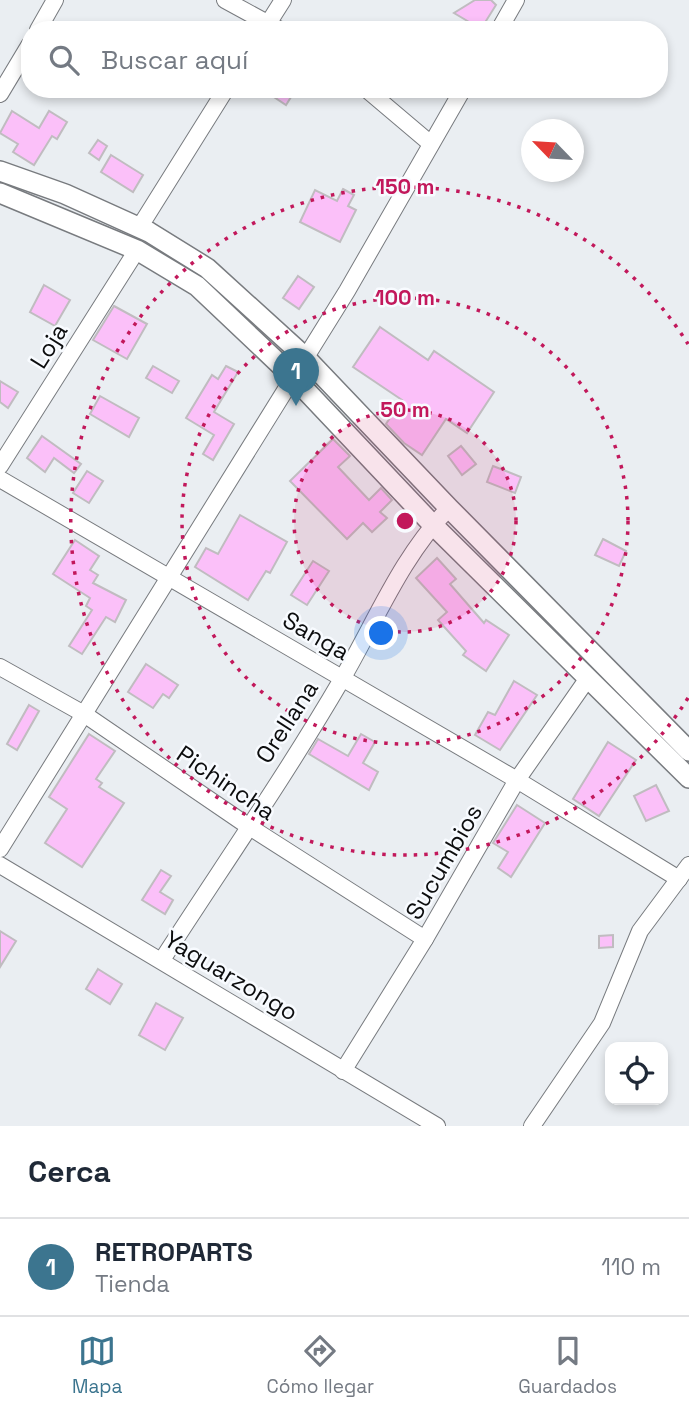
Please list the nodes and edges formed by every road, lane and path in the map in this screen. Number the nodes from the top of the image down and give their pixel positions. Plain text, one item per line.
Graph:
1 (55, 0) edge
2 (225, 0) edge
3 (283, 0) edge
4 (516, 0) edge
5 (43, 21) edge
6 (261, 21) edge
7 (274, 21) edge
8 (504, 21) edge
9 (21, 57) edge
10 (2, 85) edge
11 (220, 98) edge
12 (377, 98) edge
13 (458, 98) edge
14 (431, 144) junction
15 (0, 171) edge
16 (0, 194) edge
17 (139, 228) junction
18 (137, 250) junction
19 (305, 358) junction
20 (293, 377) junction
21 (0, 467) edge
22 (0, 479) edge
23 (449, 508) junction
24 (433, 525) junction
25 (168, 578) junction
26 (0, 667) edge
27 (343, 678) junction
28 (588, 678) junction
29 (84, 714) junction
30 (689, 751) edge
31 (689, 778) edge
32 (517, 780) junction
33 (248, 826) junction
34 (0, 849) edge
35 (0, 865) edge
36 (689, 865) edge
37 (678, 879) junction
38 (425, 939) junction
39 (162, 960) junction
40 (343, 1071) junction
41 (437, 1126) edge
42 (532, 1126) edge

1 - 5 street
2 - 6 street
3 - 7 street
4 - 8 street
9 - 10 street
11 - 17 street
12 - 14 street
13 - 14 street
14 - 19 street
15 - 17 main road
16 - 18 main road
17 - 19 main road
18 - 20 main road
18 - 21 street, Loja
19 - 20 street
19 - 23 main road
20 - 24 main road
20 - 25 street
22 - 25 street, Sanga
23 - 24 street, Orellana
23 - 30 main road
24 - 27 street, Orellana
24 - 28 main road
25 - 27 street, Sanga
25 - 29 street
26 - 29 street, Pichincha
27 - 32 street, Sanga
27 - 33 street, Orellana
28 - 31 main road
28 - 32 street, Sucumbios
29 - 33 street, Pichincha
29 - 34 street
32 - 37 street, Sanga
32 - 38 street, Sucumbios
33 - 38 street, Pichincha
33 - 39 street, Orellana
35 - 39 street, Yaguarzongo
36 - 37 street
37 - 42 street
38 - 40 street, Sucumbios
39 - 40 street, Yaguarzongo
40 - 41 street, Yaguarzongo

